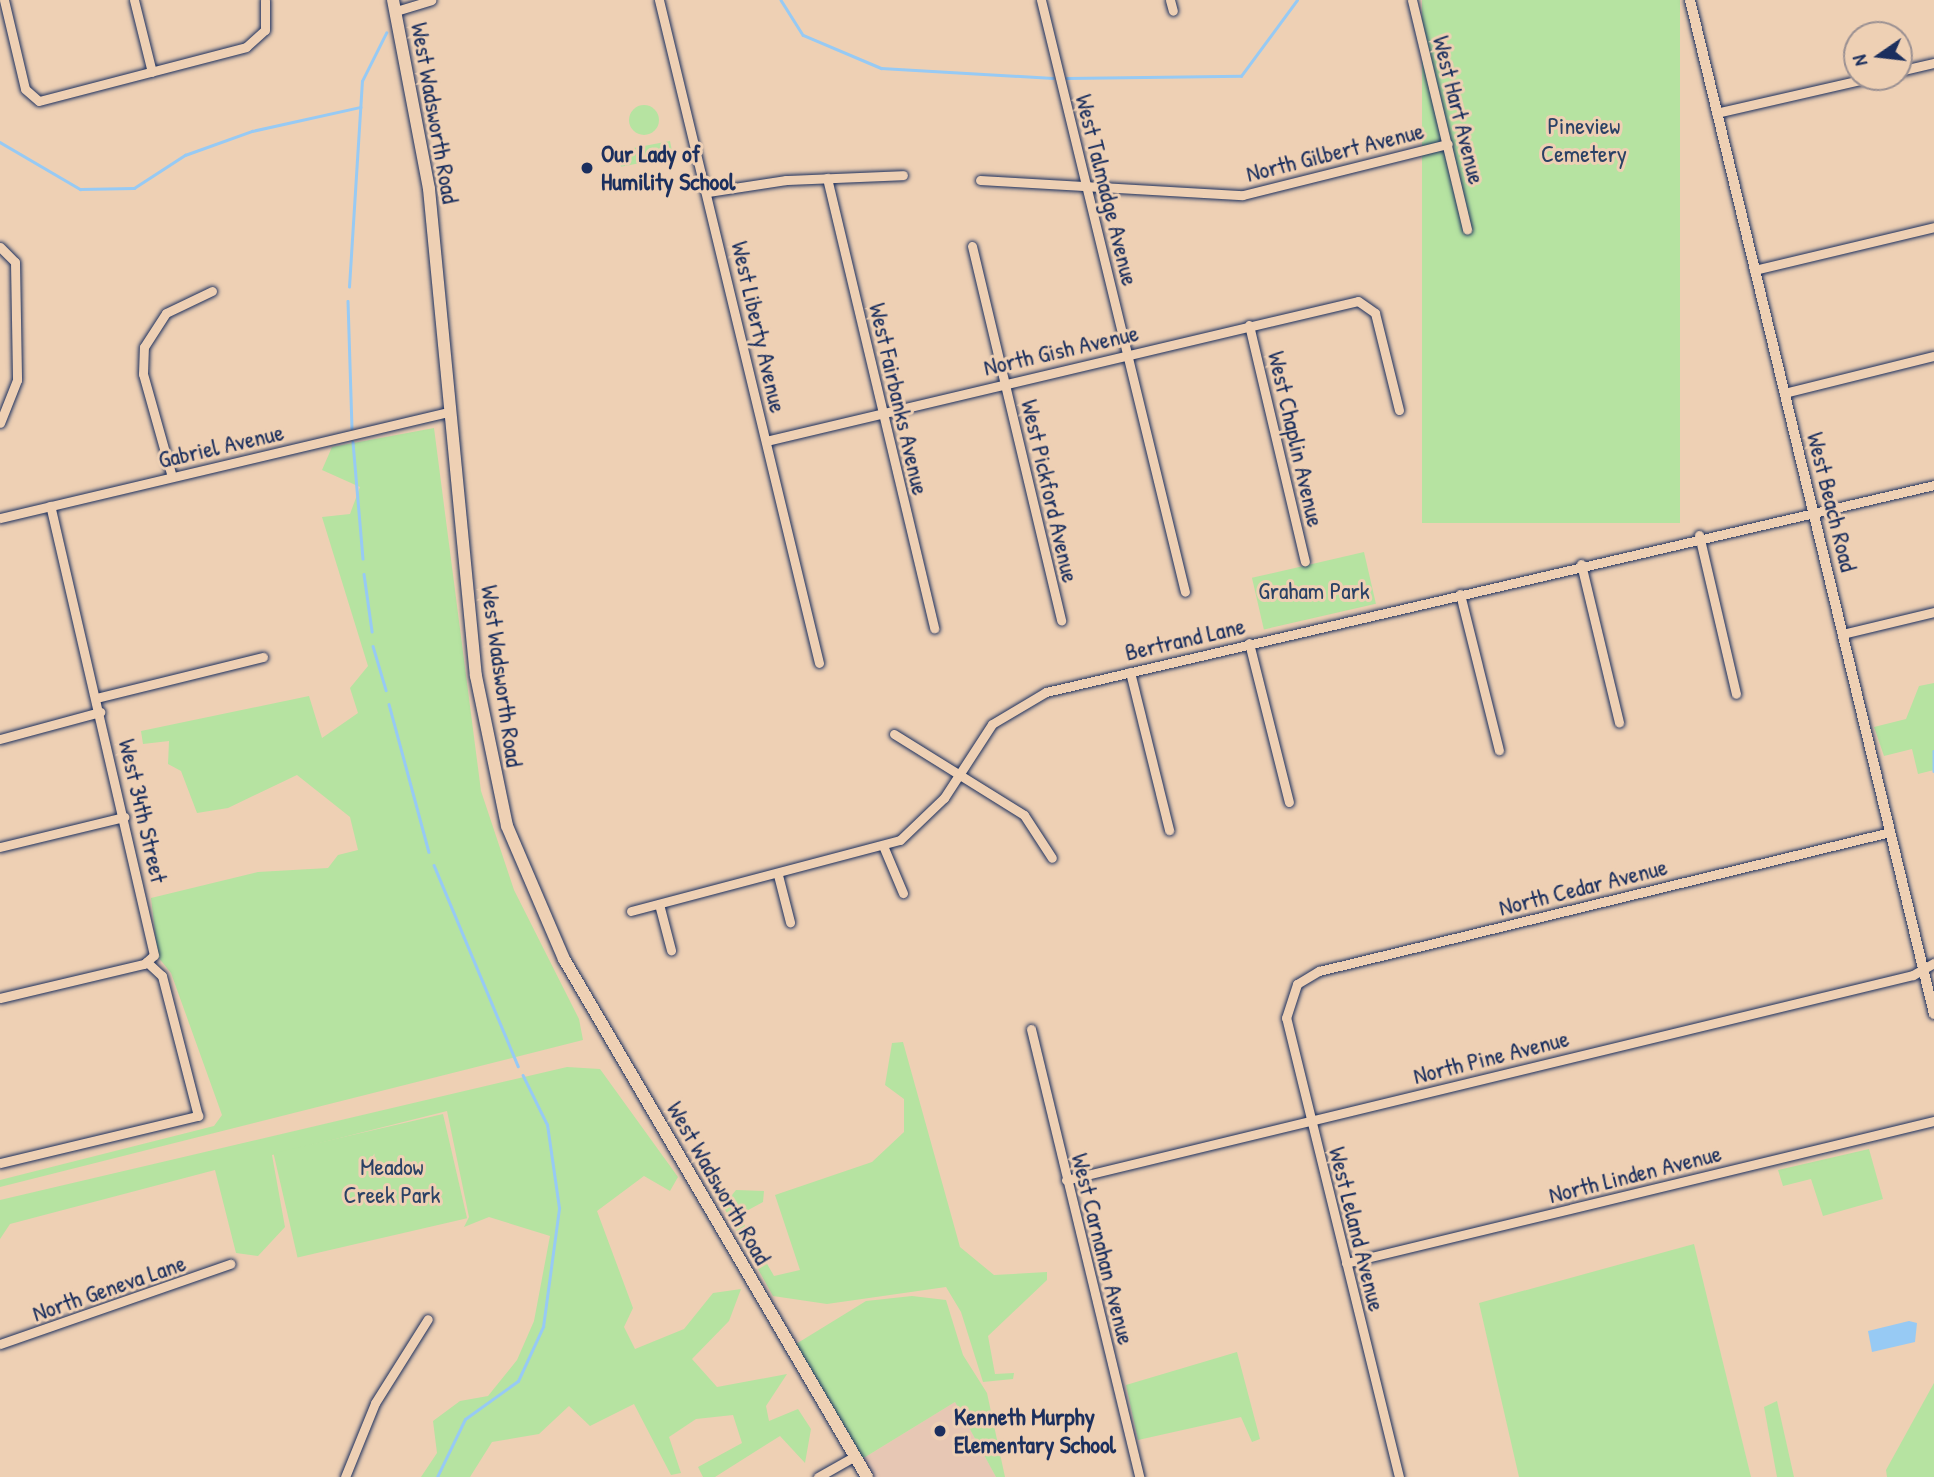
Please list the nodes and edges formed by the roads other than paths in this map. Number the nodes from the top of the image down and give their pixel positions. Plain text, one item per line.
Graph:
1 (4, 0) edge
2 (134, 0) edge
3 (265, 0) edge
4 (431, 0) edge
5 (659, 0) edge
6 (1041, 0) edge
7 (1170, 0) edge
8 (1412, 0) edge
9 (1689, 0) edge
10 (395, 6) edge
11 (1173, 11) dead end
12 (1934, 63) edge
13 (1913, 68) edge
14 (152, 72) junction
15 (1843, 84) edge
16 (1716, 113) junction
17 (1448, 144) junction
18 (903, 175) dead end
19 (827, 178) junction
20 (980, 180) dead end
21 (1087, 189) junction
22 (708, 192) junction
23 (1934, 227) edge
24 (1467, 229) dead end
25 (972, 246) dead end
26 (0, 247) edge
27 (1754, 270) junction
28 (212, 291) dead end
29 (1249, 325) junction
30 (1127, 355) junction
31 (1934, 356) edge
32 (1005, 384) junction
33 (1784, 393) junction
34 (1399, 410) dead end
35 (450, 412) junction
36 (882, 413) junction
37 (0, 423) edge
38 (766, 441) junction
39 (172, 477) junction
40 (1934, 485) edge
41 (50, 506) junction
42 (1812, 509) junction
43 (0, 518) edge
44 (1699, 535) junction
45 (1305, 561) dead end
46 (1581, 564) junction
47 (1185, 592) dead end
48 (1460, 594) junction
49 (1934, 612) edge
50 (1061, 621) dead end
51 (934, 628) dead end
52 (1842, 634) junction
53 (1250, 643) junction
54 (263, 657) dead end
55 (819, 663) dead end
56 (1130, 672) junction
57 (1736, 694) dead end
58 (96, 698) junction
59 (100, 712) junction
60 (1619, 722) dead end
61 (894, 734) dead end
62 (0, 738) edge
63 (1499, 750) dead end
64 (958, 774) junction
65 (1289, 802) dead end
66 (124, 817) junction
67 (1169, 830) dead end
68 (1890, 832) junction
69 (0, 847) edge
70 (884, 848) junction
71 (1052, 858) dead end
72 (778, 875) junction
73 (903, 893) dead end
74 (659, 904) junction
75 (631, 911) dead end
76 (790, 922) dead end
77 (671, 950) dead end
78 (147, 962) junction
79 (1934, 963) edge
80 (1923, 968) junction
81 (1292, 990) joint
82 (0, 998) edge
83 (1934, 1014) edge
84 (1031, 1029) dead end
85 (1311, 1121) junction
86 (1934, 1121) edge
87 (0, 1163) edge
88 (1066, 1180) junction
89 (1346, 1263) junction
90 (230, 1264) dead end
91 (428, 1319) dead end
92 (0, 1344) edge
93 (855, 1456) junction
94 (345, 1477) edge
95 (818, 1477) edge
96 (867, 1477) edge
97 (1139, 1477) edge
98 (1399, 1477) edge

1 - 14 street
2 - 14 street
3 - 14 street
4 - 10 street
5 - 22 street, West Liberty Avenue
6 - 21 street, West Talmadge Avenue
7 - 11 street
8 - 17 street, West Hart Avenue
9 - 16 street, West Beach Road
10 - 35 main road, West Wadsworth Road
12 - 13 street
15 - 16 street
16 - 27 street, West Beach Road
17 - 21 street, North Gilbert Avenue
17 - 24 street, West Hart Avenue
18 - 19 street
19 - 22 street
19 - 36 street, West Fairbanks Avenue
20 - 21 street, North Gilbert Avenue
21 - 30 street, West Talmadge Avenue
22 - 38 street, West Liberty Avenue
23 - 27 street
25 - 32 street, West Pickford Avenue
26 - 37 street
27 - 33 street, West Beach Road
28 - 39 street
29 - 30 street, North Gish Avenue
29 - 34 street, North Gish Avenue
29 - 45 street, West Chaplin Avenue
30 - 32 street, North Gish Avenue
30 - 47 street, West Talmadge Avenue
31 - 33 street
32 - 36 street, North Gish Avenue
32 - 50 street, West Pickford Avenue
33 - 42 street, West Beach Road
35 - 39 street, Gabriel Avenue
35 - 93 main road, West Wadsworth Road
36 - 38 street, North Gish Avenue
36 - 51 street, West Fairbanks Avenue
38 - 55 street, West Liberty Avenue
39 - 41 street, Gabriel Avenue
40 - 42 street, Bertrand Lane
41 - 43 street, Gabriel Avenue
41 - 58 street, West 34th Street
42 - 44 street, Bertrand Lane
42 - 52 street, West Beach Road
44 - 46 street, Bertrand Lane
44 - 57 street
46 - 48 street, Bertrand Lane
46 - 60 street
48 - 53 street, Bertrand Lane
48 - 63 street
49 - 52 street
52 - 68 street, West Beach Road
53 - 56 street, Bertrand Lane
53 - 65 street
54 - 58 street
56 - 64 street, Bertrand Lane
56 - 67 street
58 - 59 street, West 34th Street
59 - 62 street
59 - 66 street, West 34th Street
61 - 64 street
64 - 70 street, Bertrand Lane
64 - 71 street
66 - 69 street
66 - 78 street, West 34th Street
68 - 80 street, West Beach Road
68 - 81 street, North Cedar Avenue
70 - 72 street, Bertrand Lane
70 - 73 street
72 - 74 street, Bertrand Lane
72 - 76 street
74 - 75 street, Bertrand Lane
74 - 77 street
78 - 82 street
78 - 87 street
79 - 80 street, North Pine Avenue
80 - 83 street, West Beach Road
80 - 85 street, North Pine Avenue
81 - 85 street, West Leland Avenue
84 - 88 street, West Carnahan Avenue
85 - 88 street, North Pine Avenue
85 - 89 street, West Leland Avenue
86 - 89 street, North Linden Avenue
88 - 97 street, West Carnahan Avenue
89 - 98 street, West Leland Avenue
90 - 92 street, North Geneva Lane
91 - 94 street
93 - 95 street
93 - 96 main road, West Wadsworth Road

